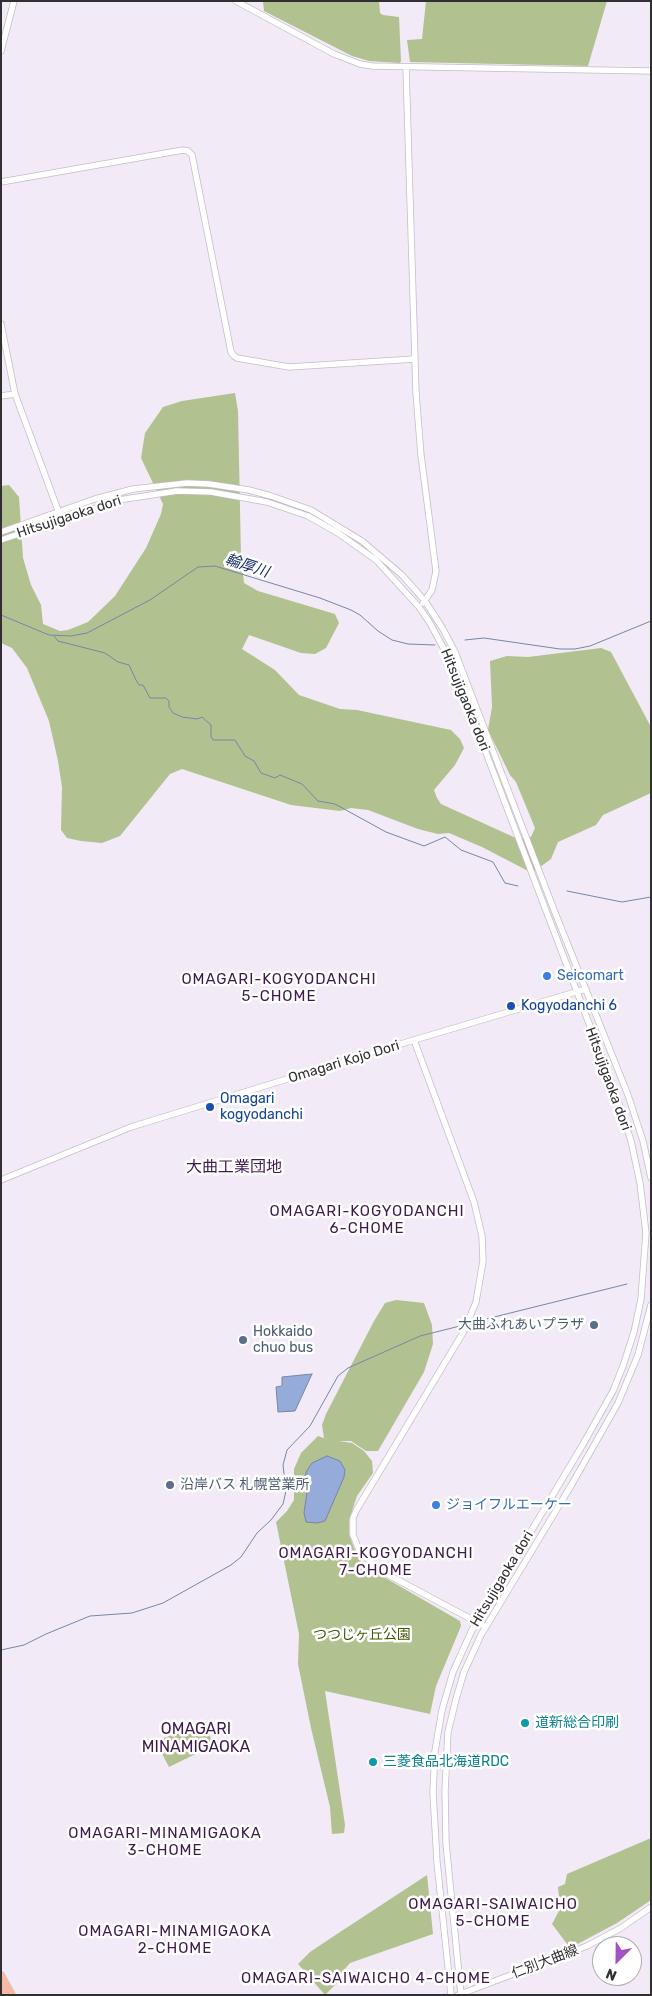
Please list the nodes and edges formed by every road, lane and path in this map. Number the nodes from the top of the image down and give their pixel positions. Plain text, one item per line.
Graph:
1 (14, 1) edge
2 (236, 1) edge
3 (1, 51) edge
4 (406, 68) junction
5 (651, 71) edge
6 (1, 182) edge
7 (1, 324) edge
8 (415, 360) junction
9 (15, 394) junction
10 (1, 396) edge
11 (58, 511) junction
12 (61, 519) junction
13 (1, 532) edge
14 (1, 540) edge
15 (425, 601) junction
16 (419, 607) junction
17 (586, 989) junction
18 (576, 992) junction
19 (414, 1040) junction
20 (651, 1178) edge
21 (1, 1180) edge
22 (651, 1305) edge
23 (476, 1622) junction
24 (486, 1627) junction
25 (651, 1907) edge
26 (1, 1975) edge
27 (4, 1985) edge
28 (460, 1994) edge
29 (6, 1995) edge
30 (12, 1995) edge
31 (451, 1995) edge

1 - 3 main road
2 - 4 main road
4 - 5 main road
4 - 8 main road
6 - 8 main road
7 - 9 main road
8 - 15 main road
9 - 10 main road
9 - 11 main road
11 - 12 main road
11 - 13 main road, Hitsujigaoka dori
11 - 15 main road, Hitsujigaoka dori
12 - 14 main road, Hitsujigaoka dori
12 - 16 main road, Hitsujigaoka dori
15 - 16 main road
15 - 17 main road, Hitsujigaoka dori
16 - 18 main road, Hitsujigaoka dori
17 - 18 main road, Omagari Kojo Dori
17 - 20 main road, Hitsujigaoka dori
18 - 19 main road, Omagari Kojo Dori
18 - 23 main road, Hitsujigaoka dori
19 - 21 main road, Omagari Kojo Dori
19 - 23 main road
22 - 24 main road, Hitsujigaoka dori
23 - 24 main road
23 - 31 main road, Hitsujigaoka dori
24 - 28 main road, Hitsujigaoka dori
25 - 28 main road, 仁別大曲線
26 - 27 highway
27 - 29 highway
27 - 30 highway

